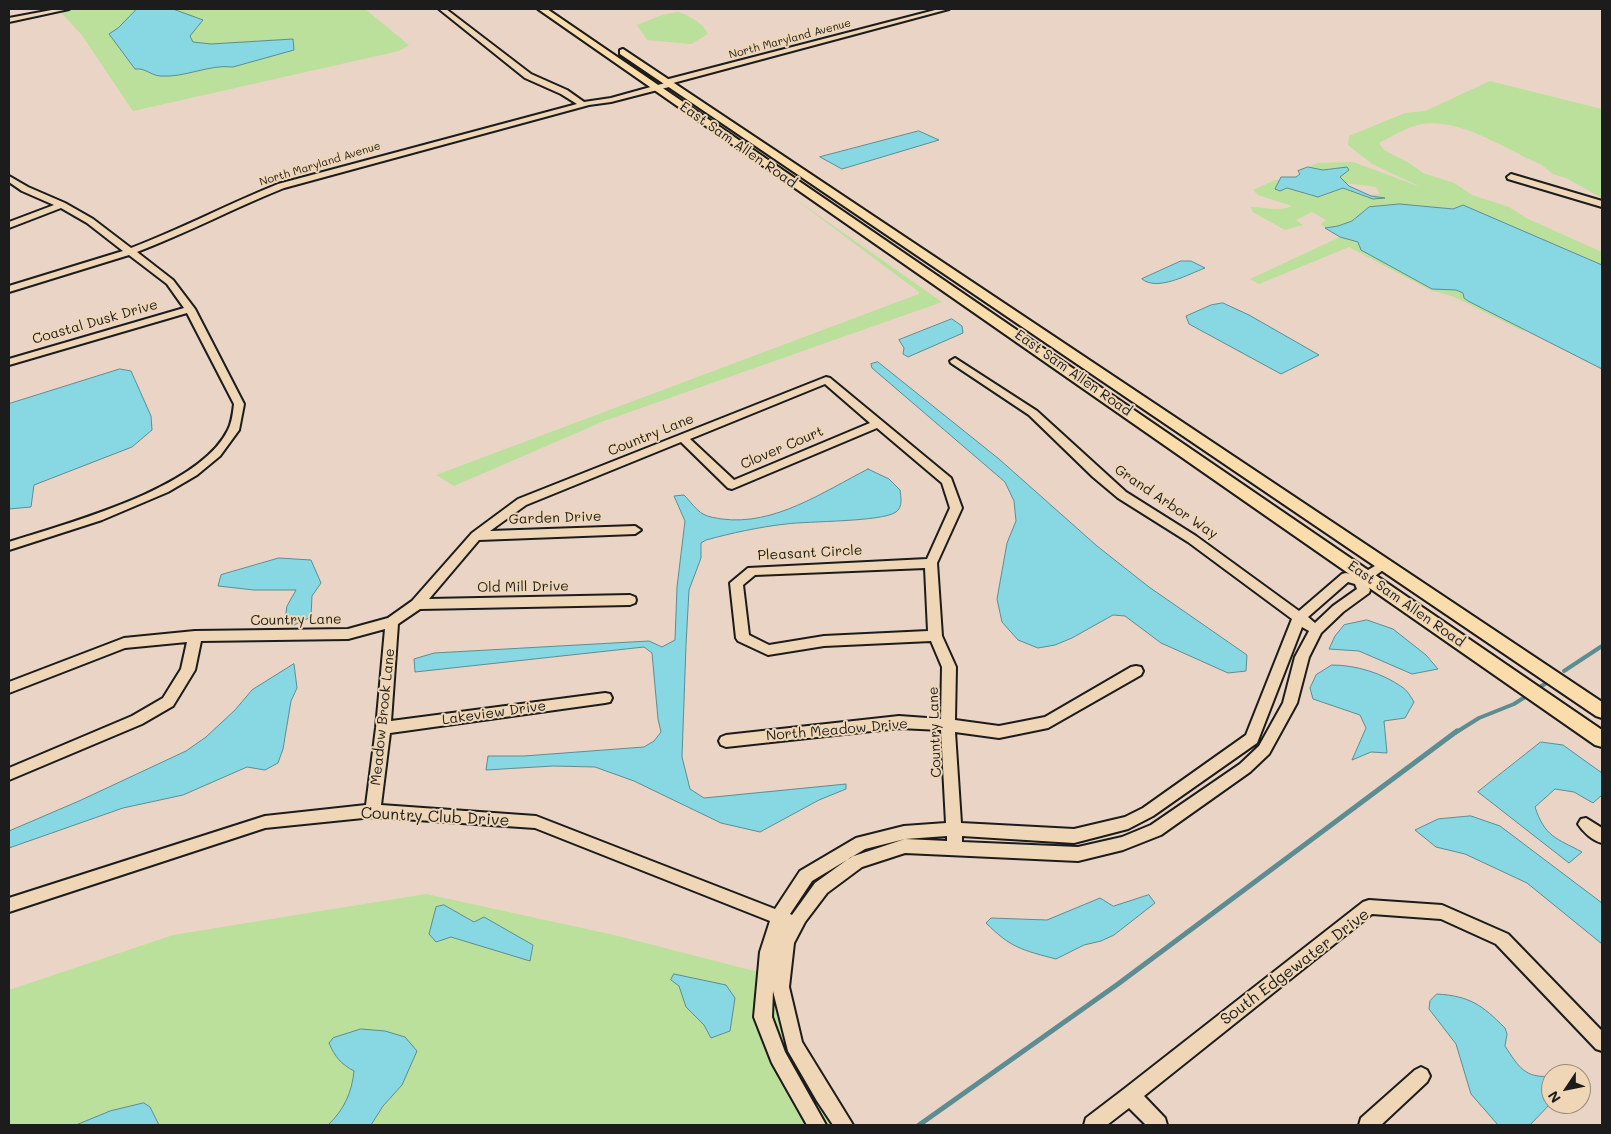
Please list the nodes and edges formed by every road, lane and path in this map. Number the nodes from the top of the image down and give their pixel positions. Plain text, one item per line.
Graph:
1 (49, 9) edge
2 (66, 9) edge
3 (442, 9) edge
4 (542, 9) edge
5 (946, 9) edge
6 (9, 18) edge
7 (618, 48) dead end
8 (662, 84) junction
9 (585, 104) junction
10 (1511, 177) dead end
11 (9, 178) edge
12 (1602, 204) edge
13 (62, 205) junction
14 (9, 225) edge
15 (131, 251) junction
16 (9, 289) edge
17 (190, 309) junction
18 (955, 361) dead end
19 (9, 362) edge
20 (879, 423) junction
21 (683, 438) junction
22 (635, 530) dead end
23 (476, 536) junction
24 (9, 546) edge
25 (931, 563) junction
26 (1385, 564) junction
27 (1363, 579) junction
28 (1321, 599) junction
29 (630, 600) dead end
30 (417, 604) junction
31 (1338, 609) junction
32 (1299, 618) junction
33 (392, 622) junction
34 (1316, 630) junction
35 (195, 636) junction
36 (935, 636) junction
37 (1294, 654) junction
38 (1280, 670) junction
39 (1136, 671) dead end
40 (1297, 676) junction
41 (9, 688) edge
42 (605, 698) dead end
43 (1602, 711) edge
44 (948, 725) junction
45 (383, 728) junction
46 (1602, 740) edge
47 (726, 741) dead end
48 (9, 774) edge
49 (1187, 784) junction
50 (1202, 798) junction
51 (373, 811) junction
52 (1586, 824) dead end
53 (955, 829) junction
54 (1602, 837) edge
55 (955, 847) junction
56 (9, 905) edge
57 (779, 918) junction
58 (796, 923) junction
59 (777, 953) junction
60 (1602, 1043) edge
61 (794, 1045) junction
62 (778, 1056) junction
63 (1421, 1076) dead end
64 (1130, 1095) junction
65 (837, 1122) edge
66 (817, 1125) edge
67 (1092, 1125) edge
68 (1158, 1125) edge
69 (1368, 1125) edge

1 - 6 street
2 - 6 street
3 - 9 street
4 - 8 main road, East Sam Allen Road
5 - 8 street, North Maryland Avenue
7 - 8 main road, East Sam Allen Road
8 - 9 street, North Maryland Avenue
8 - 26 main road
8 - 27 main road, East Sam Allen Road
9 - 15 street, North Maryland Avenue
10 - 12 street
11 - 13 street
13 - 14 street
13 - 15 street
15 - 16 street, North Maryland Avenue
15 - 17 street
17 - 19 street, Coastal Dusk Drive
17 - 24 street
18 - 32 street, Grand Arbor Way
20 - 21 street, Country Lane
20 - 21 street, Clover Court
20 - 25 street, Country Lane
21 - 23 street, Country Lane
22 - 23 street, Garden Drive
23 - 30 street, Country Lane
25 - 36 street, Country Lane
25 - 36 street, Pleasant Circle
26 - 27 street
26 - 43 main road
27 - 28 street
27 - 31 street
27 - 46 main road, East Sam Allen Road
28 - 31 street
28 - 32 street
29 - 30 street, Old Mill Drive
30 - 33 street, Country Lane
31 - 34 street
32 - 34 street, Grand Arbor Way
32 - 37 street
33 - 35 street, Country Lane
33 - 45 street, Meadow Brook Lane
34 - 37 street
35 - 41 street, Country Lane
35 - 48 street
36 - 44 street, Country Lane
37 - 38 street
37 - 40 street
38 - 40 street
38 - 49 street
39 - 44 street, North Meadow Drive
40 - 50 street
42 - 45 street, Lakeview Drive
44 - 47 street, North Meadow Drive
44 - 53 street, Country Lane
45 - 51 street, Meadow Brook Lane
49 - 50 street
49 - 53 street
50 - 55 street
51 - 56 street, Country Club Drive
51 - 57 street, Country Club Drive
52 - 54 street
53 - 55 street, Country Lane
53 - 57 street
55 - 58 street
57 - 58 street, Country Club Drive
57 - 59 street
58 - 59 street
59 - 61 street
59 - 62 street
60 - 64 street, South Edgewater Drive
61 - 62 street
61 - 65 street
62 - 66 street
63 - 69 street
64 - 67 street, South Edgewater Drive
64 - 68 street

